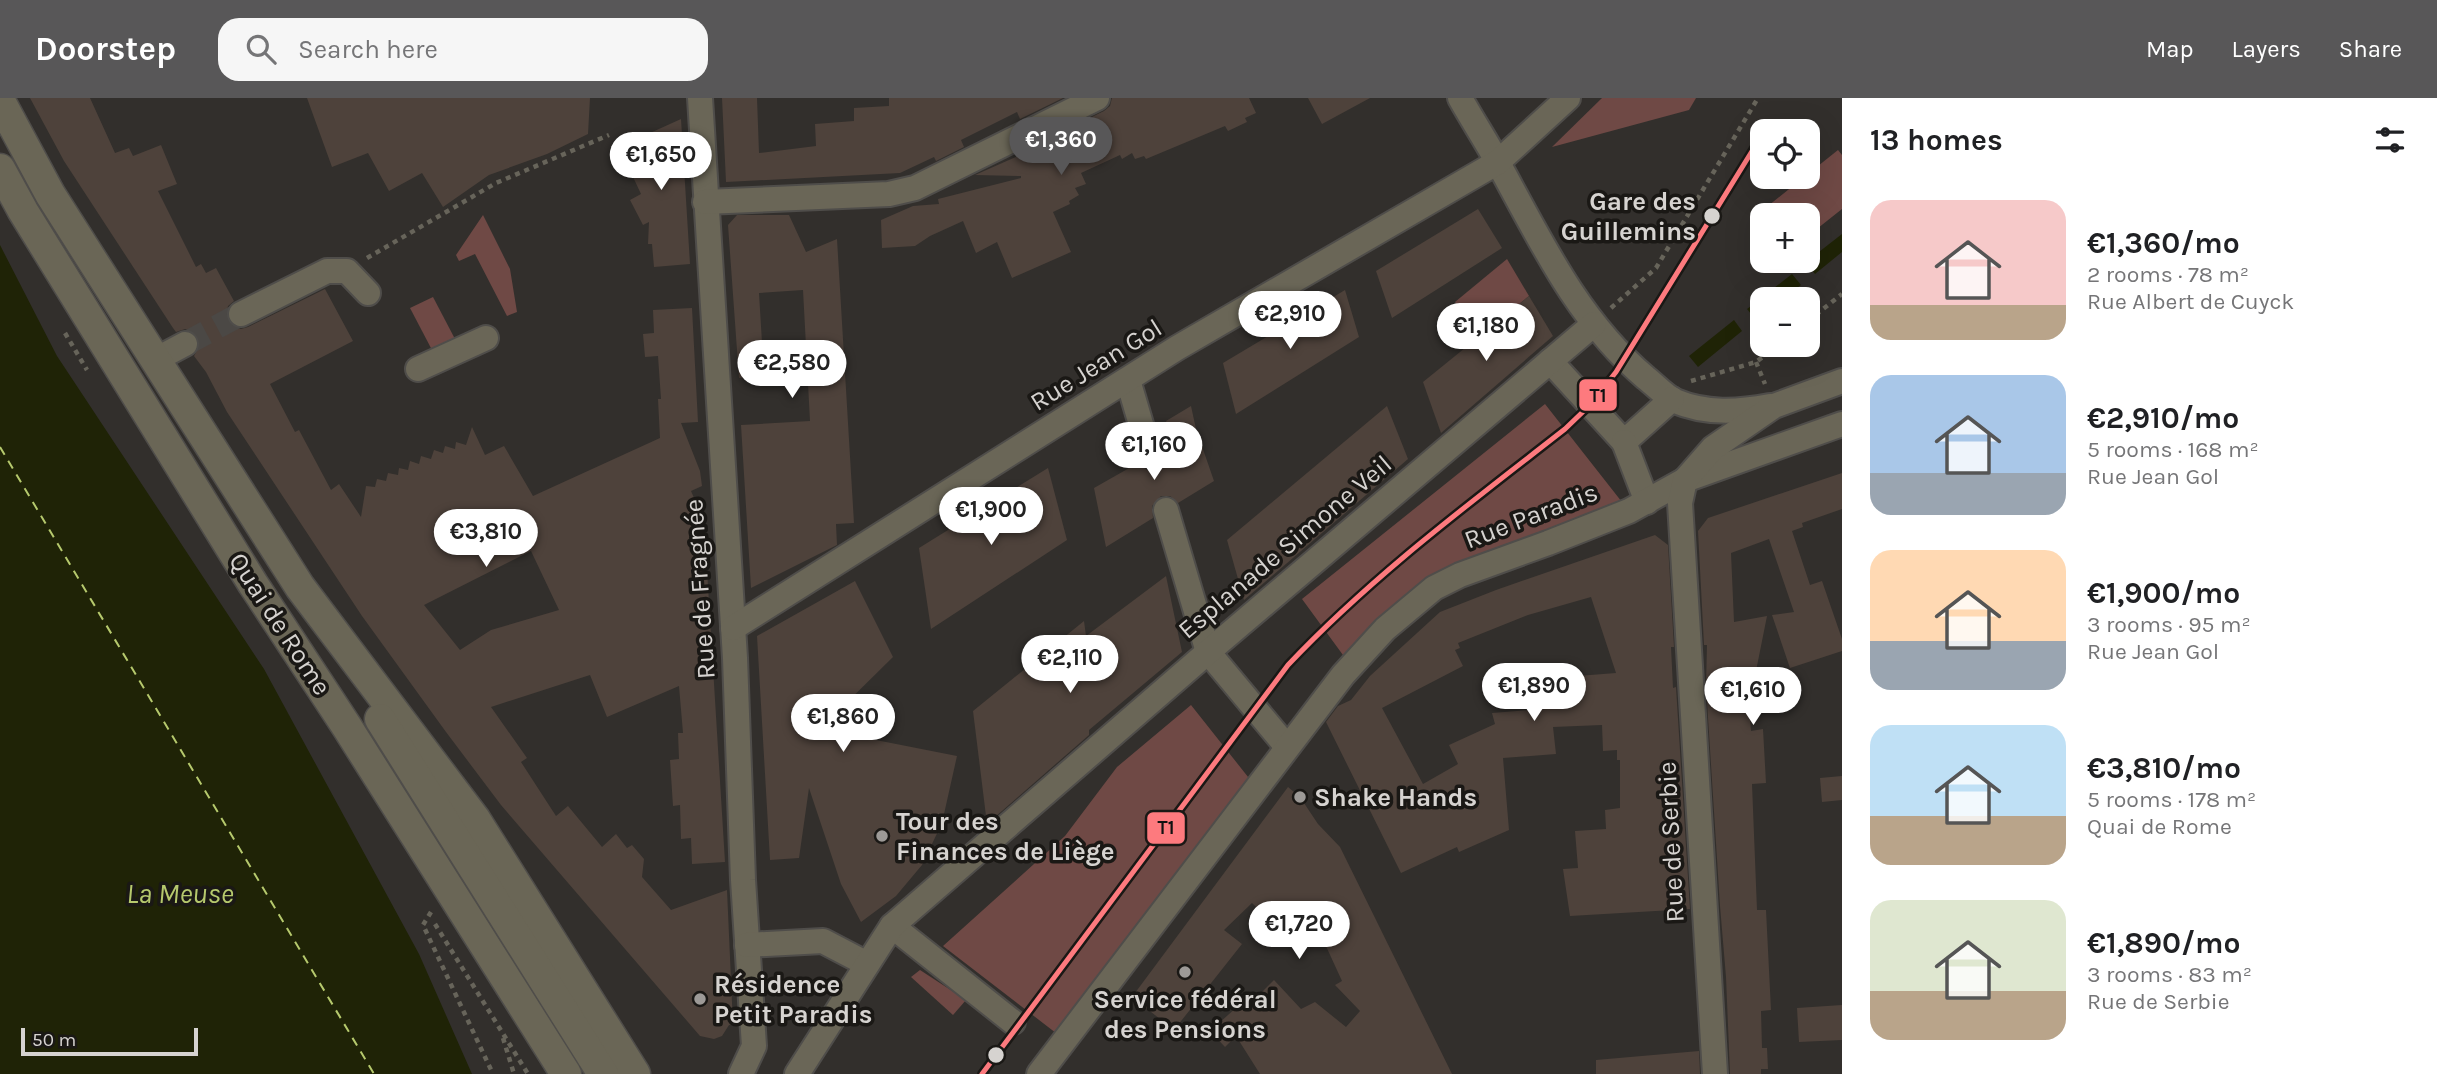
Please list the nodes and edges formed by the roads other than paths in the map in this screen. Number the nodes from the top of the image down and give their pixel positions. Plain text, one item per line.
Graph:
1 (700, 98) edge
2 (1097, 98) edge
3 (1460, 98) edge
4 (1568, 98) edge
5 (0, 101) edge
6 (1498, 162) junction
7 (0, 170) edge
8 (705, 202) junction
9 (368, 293) dead end
10 (241, 314) tunnel mouth
11 (1594, 324) junction
12 (486, 338) dead end
13 (185, 344) tunnel mouth
14 (155, 360) junction
15 (1550, 361) junction
16 (418, 369) dead end
17 (1128, 380) junction
18 (1842, 381) edge
19 (1672, 399) junction
20 (1774, 406) junction
21 (1842, 424) edge
22 (1624, 442) junction
23 (1150, 455) dead end
24 (1685, 480) junction
25 (1647, 502) junction
26 (1167, 510) dead end
27 (318, 613) junction
28 (733, 628) junction
29 (1208, 652) junction
30 (1287, 747) junction
31 (892, 926) junction
32 (747, 945) junction
33 (867, 964) junction
34 (1013, 1022) dead end
35 (566, 1074) edge
36 (603, 1074) edge
37 (635, 1074) edge
38 (741, 1074) edge
39 (797, 1074) edge
40 (1039, 1074) edge
41 (1715, 1074) edge

1 - 8 street, Rue de Fragnée
2 - 8 street
3 - 6 street
4 - 6 street, Rue Jean Gol
5 - 14 main road, Quai de Rome
6 - 11 street
6 - 17 street, Rue Jean Gol
7 - 35 main road, Quai de Rome
8 - 28 street, Rue de Fragnée
9 - 10 street
11 - 15 street, Esplanade Simone Veil
11 - 19 street
12 - 16 street
13 - 14 street
14 - 27 main road, Quai de Rome
15 - 22 street
15 - 29 street, Esplanade Simone Veil
17 - 23 street
17 - 28 street, Rue Jean Gol
18 - 20 street
19 - 20 street
19 - 22 street
20 - 24 street
21 - 24 street, Rue Paradis
22 - 25 street
24 - 25 street, Rue Paradis
24 - 41 street, Rue de Serbie
25 - 30 street, Rue Paradis
26 - 29 street
27 - 36 main road, Quai de Rome
27 - 37 main road, Quai de Rome
28 - 32 street, Rue de Fragnée
29 - 30 street
29 - 31 street, Esplanade Simone Veil
30 - 40 street, Rue Paradis
31 - 33 street, Esplanade Simone Veil
31 - 34 street
32 - 33 street
32 - 38 street, Rue de Fragnée
33 - 39 street, Esplanade Simone Veil

